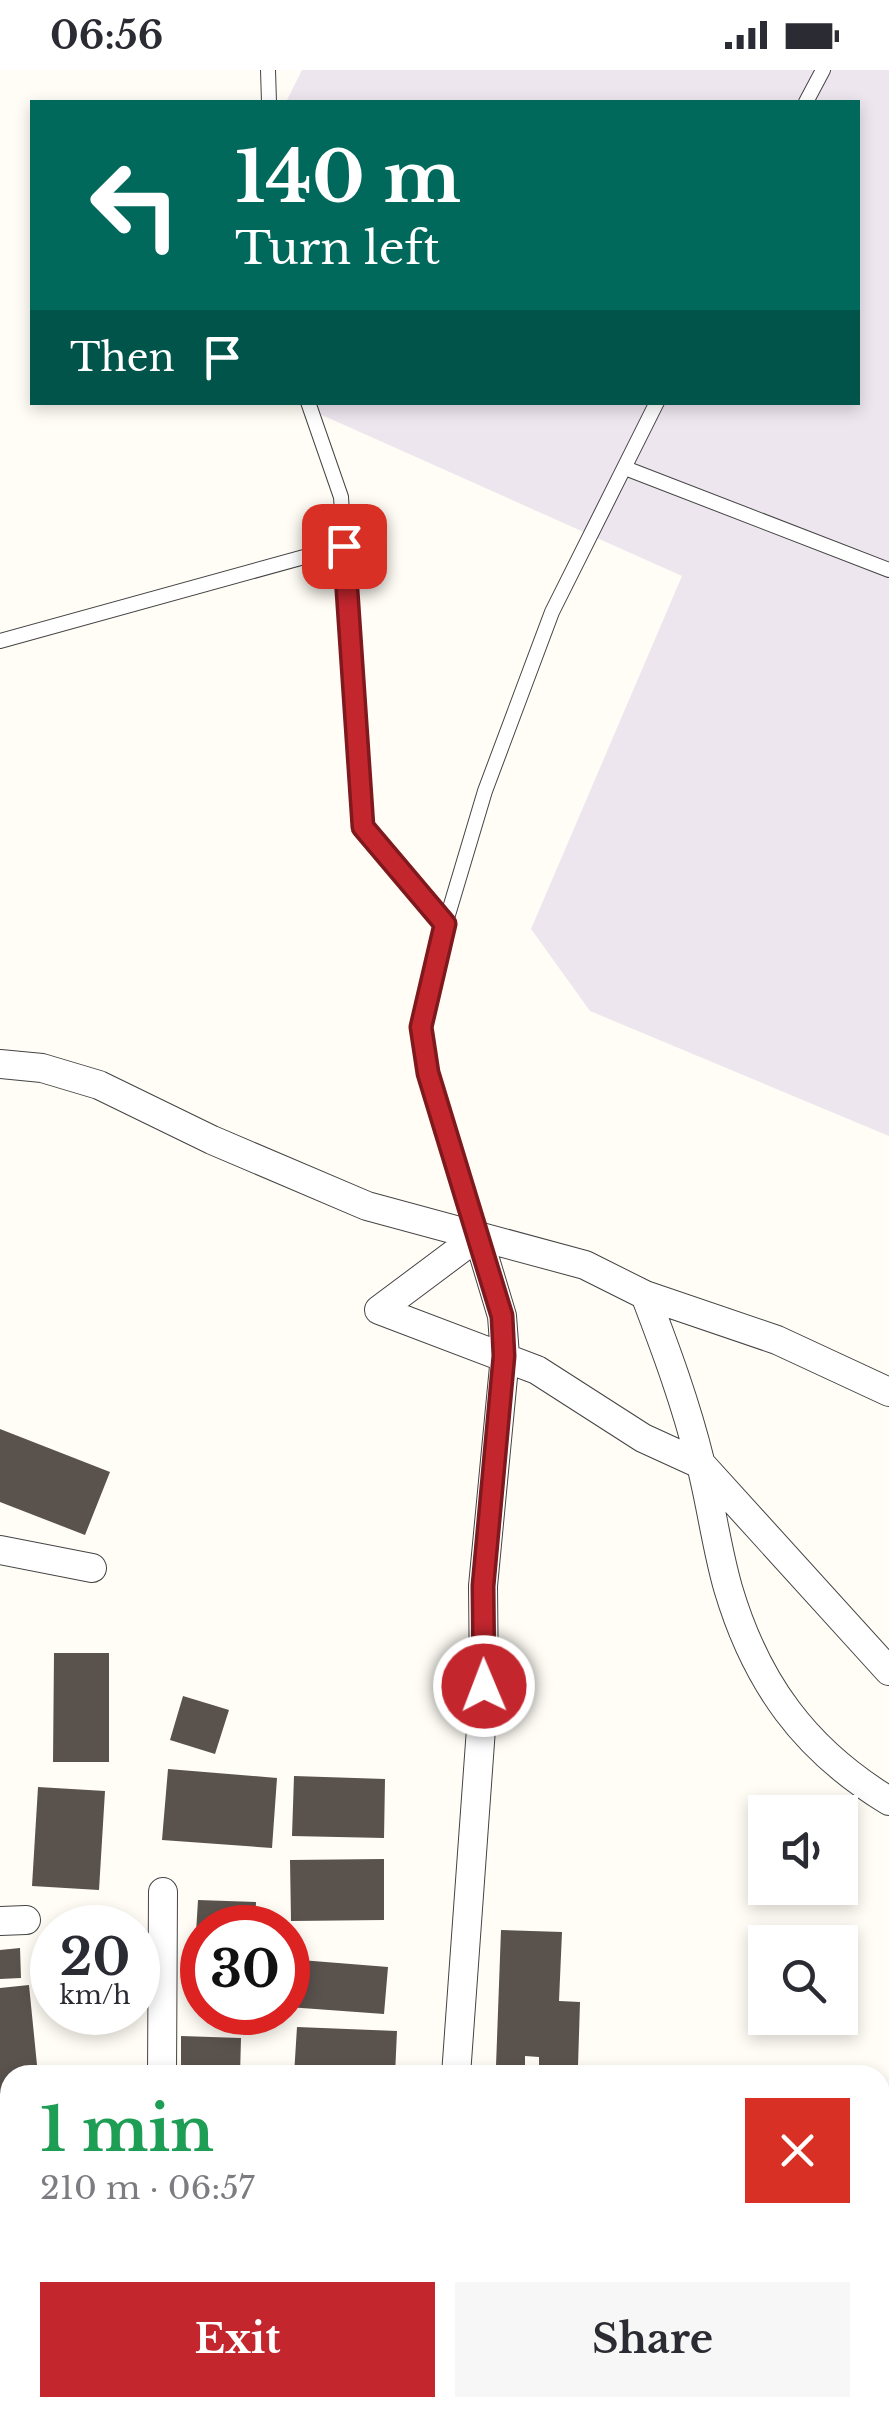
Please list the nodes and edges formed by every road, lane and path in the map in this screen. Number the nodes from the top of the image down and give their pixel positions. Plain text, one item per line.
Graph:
1 (268, 70) edge
2 (822, 70) edge
3 (269, 100) edge
4 (807, 100) edge
5 (309, 405) edge
6 (655, 405) edge
7 (625, 468) junction
8 (344, 546) junction
9 (889, 570) edge
10 (0, 641) edge
11 (445, 924) junction
12 (0, 1064) edge
13 (478, 1236) junction
14 (645, 1295) junction
15 (504, 1356) junction
16 (889, 1392) edge
17 (702, 1466) junction
18 (0, 1550) edge
19 (92, 1568) dead end
20 (889, 1671) edge
21 (889, 1802) edge
22 (162, 1892) dead end
23 (162, 2065) edge
24 (457, 2065) edge

1 - 3 lane
2 - 4 lane
5 - 8 lane
6 - 7 lane
7 - 9 lane
7 - 11 lane
8 - 10 lane
8 - 11 lane
11 - 13 lane
12 - 13 street
13 - 14 street
13 - 15 street
13 - 15 street
14 - 16 street
14 - 17 street
15 - 17 street
15 - 24 street
17 - 20 street
17 - 21 street
18 - 19 street
22 - 23 street

